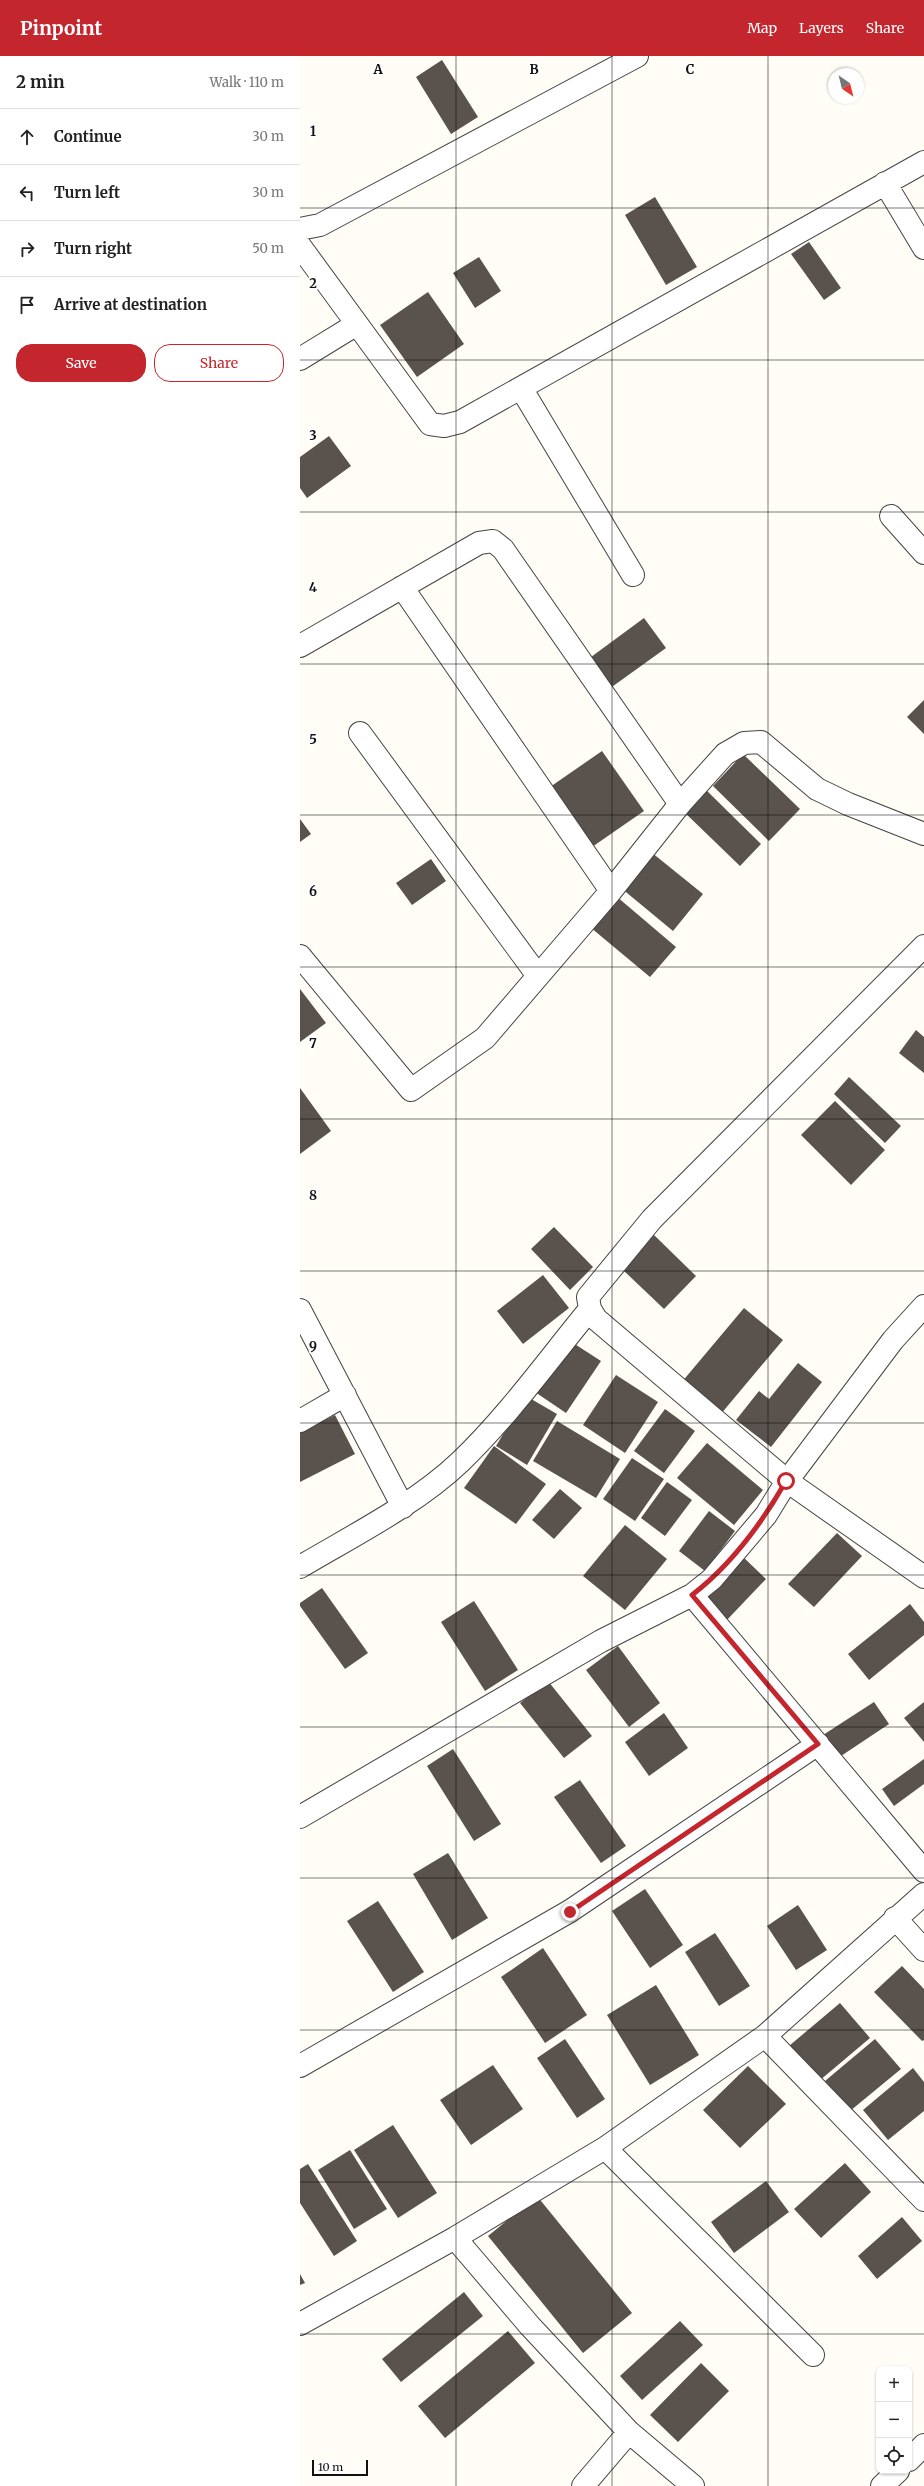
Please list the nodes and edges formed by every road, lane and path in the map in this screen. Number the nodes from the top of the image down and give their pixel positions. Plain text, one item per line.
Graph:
1 (637, 56) edge
2 (924, 162) edge
3 (885, 183) junction
4 (300, 229) edge
5 (300, 246) edge
6 (924, 248) edge
7 (357, 324) junction
8 (300, 359) edge
9 (521, 388) junction
10 (891, 516) dead end
11 (924, 553) edge
12 (633, 575) dead end
13 (402, 587) junction
14 (300, 646) edge
15 (360, 733) dead end
16 (680, 804) junction
17 (924, 834) edge
18 (611, 891) junction
19 (924, 946) edge
20 (300, 956) edge
21 (538, 976) junction
22 (924, 1306) edge
23 (590, 1309) junction
24 (300, 1310) edge
25 (345, 1395) junction
26 (300, 1421) edge
27 (786, 1481) junction
28 (403, 1506) junction
29 (300, 1567) edge
30 (924, 1577) edge
31 (692, 1595) junction
32 (818, 1744) junction
33 (300, 1817) edge
34 (924, 1871) edge
35 (924, 1894) edge
36 (895, 1918) junction
37 (924, 1950) edge
38 (765, 2036) junction
39 (300, 2066) edge
40 (605, 2148) junction
41 (924, 2200) edge
42 (455, 2238) junction
43 (300, 2324) edge
44 (813, 2355) dead end
45 (629, 2432) junction
46 (924, 2445) edge
47 (912, 2457) edge
48 (895, 2474) edge
49 (583, 2486) edge
50 (693, 2486) edge
51 (882, 2486) edge

1 - 4 street
2 - 3 street
3 - 6 street
3 - 9 street
5 - 7 street
7 - 8 street
7 - 9 street
9 - 12 street
10 - 11 street
13 - 14 street
13 - 16 street
13 - 18 street
15 - 21 street
16 - 17 street
16 - 18 street
18 - 21 street
19 - 23 street
20 - 21 street
22 - 27 street
23 - 27 street
23 - 28 street
24 - 25 street
25 - 26 street
25 - 28 street
27 - 30 street
27 - 31 street
28 - 29 street
31 - 32 street
31 - 33 street
32 - 34 street
32 - 39 street
35 - 36 street
36 - 37 street
36 - 38 street
38 - 40 street
38 - 41 street
40 - 42 street
40 - 44 street
42 - 43 street
42 - 45 street
45 - 49 street
45 - 50 street
46 - 47 street
48 - 51 street

